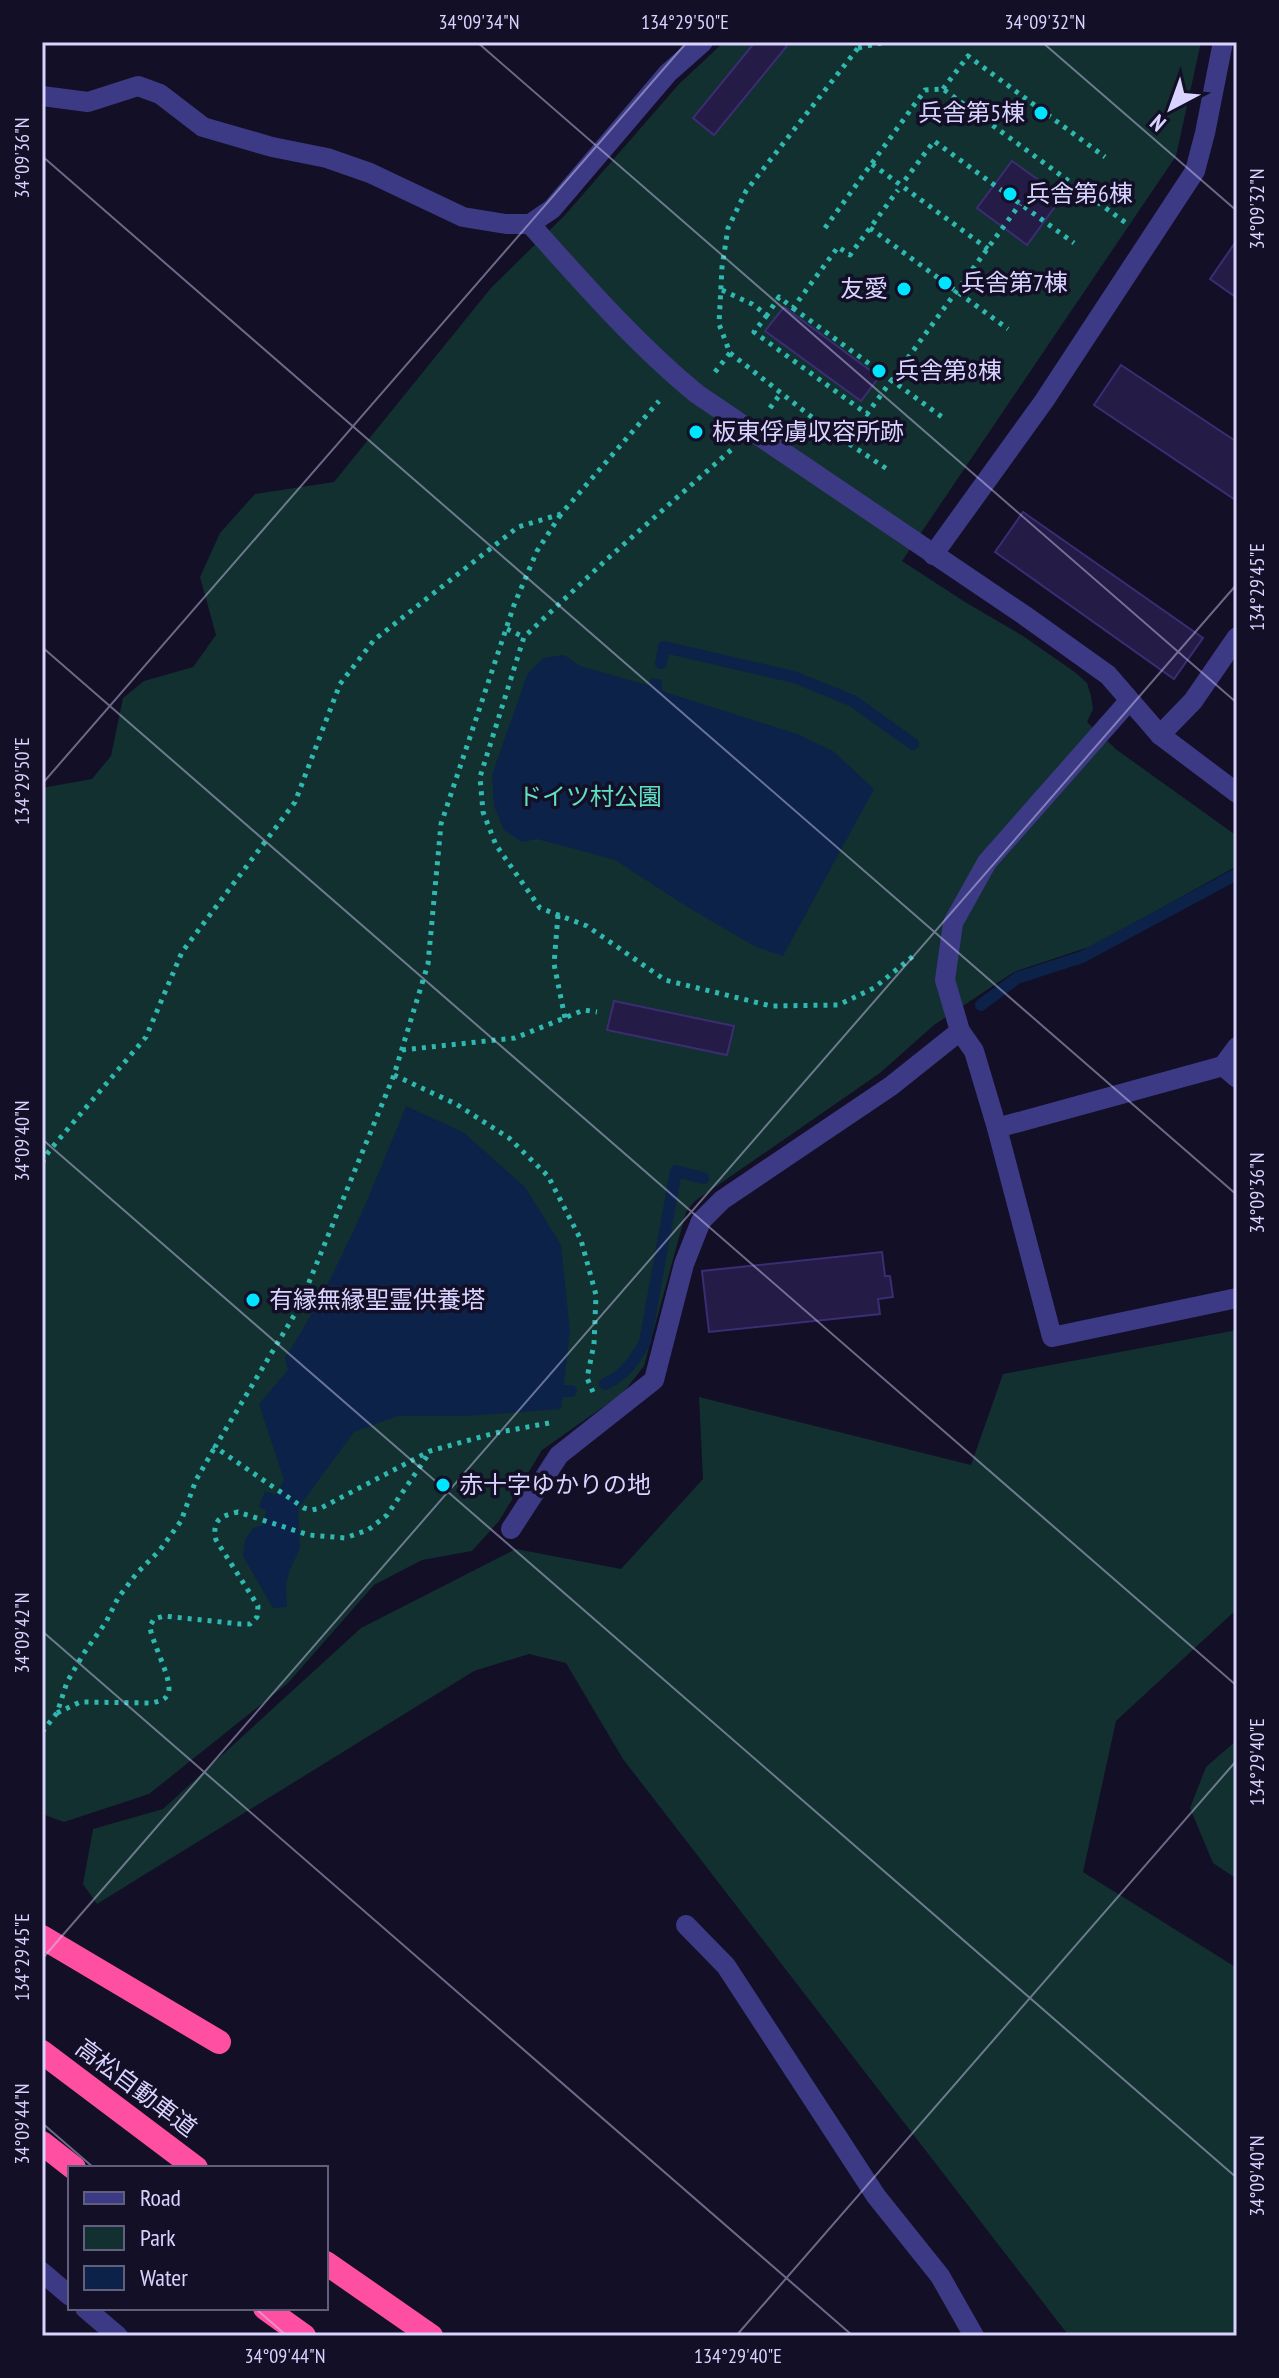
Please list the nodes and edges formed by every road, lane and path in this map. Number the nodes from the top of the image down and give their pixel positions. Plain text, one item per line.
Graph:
1 (703, 42) edge
2 (886, 42) edge
3 (1223, 42) edge
4 (859, 45) edge
5 (943, 89) junction
6 (42, 96) edge
7 (1105, 157) dead end
8 (872, 164) junction
9 (905, 180) dead end
10 (898, 190) dead end
11 (1020, 204) junction
12 (530, 224) junction
13 (825, 228) dead end
14 (870, 228) junction
15 (1149, 240) junction
16 (1074, 243) dead end
17 (988, 249) junction
18 (722, 290) junction
19 (956, 291) junction
20 (793, 308) junction
21 (767, 315) junction
22 (1008, 329) dead end
23 (730, 353) junction
24 (678, 379) junction
25 (891, 380) junction
26 (697, 394) junction
27 (942, 417) dead end
28 (753, 431) junction
29 (890, 471) dead end
30 (561, 514) junction
31 (933, 555) junction
32 (507, 629) junction
33 (524, 637) junction
34 (1237, 637) edge
35 (1129, 701) junction
36 (1160, 735) junction
37 (1237, 793) edge
38 (558, 915) junction
39 (949, 947) junction
40 (597, 1012) dead end
41 (565, 1018) junction
42 (960, 1031) junction
43 (1237, 1047) edge
44 (402, 1050) junction
45 (1230, 1072) edge
46 (394, 1075) junction
47 (997, 1128) junction
48 (42, 1163) edge
49 (1237, 1298) edge
50 (608, 1416) junction
51 (561, 1421) dead end
52 (215, 1447) junction
53 (430, 1451) junction
54 (511, 1529) dead end
55 (57, 1713) junction
56 (42, 1732) edge
57 (686, 1925) dead end
58 (42, 1937) edge
59 (219, 2042) dead end
60 (42, 2052) edge
61 (42, 2143) edge
62 (71, 2166) edge
63 (193, 2166) edge
64 (328, 2264) edge
65 (42, 2272) edge
66 (68, 2294) edge
67 (87, 2310) edge
68 (268, 2310) edge
69 (118, 2336) edge
70 (304, 2336) edge
71 (431, 2336) edge
72 (974, 2336) edge

1 - 12 street
2 - 4 path
3 - 15 street
4 - 18 path
5 - 7 path
5 - 8 path
5 - 15 path
6 - 12 street
8 - 13 path
8 - 17 path
9 - 11 path
10 - 14 path
11 - 16 path
11 - 17 path
12 - 24 street
14 - 19 path
14 - 20 path
15 - 31 street
17 - 19 path
18 - 21 path
18 - 23 path
19 - 22 path
19 - 25 path
20 - 21 path
20 - 25 path
21 - 25 path
23 - 26 path
23 - 29 path
24 - 26 street
24 - 30 path
25 - 27 path
26 - 28 street
28 - 31 street
28 - 33 path
30 - 32 path
30 - 48 path
31 - 35 street
32 - 33 path
32 - 44 path
33 - 38 path
34 - 36 street
35 - 36 street
35 - 39 street
36 - 37 street
38 - 39 path
38 - 41 path
39 - 42 street
40 - 41 path
41 - 44 path
42 - 47 street
42 - 50 street
43 - 45 street
44 - 46 path
45 - 47 street
46 - 50 path
46 - 52 path
47 - 49 street
50 - 54 street
51 - 53 path
52 - 53 path
52 - 55 path
53 - 55 path
55 - 56 path
57 - 72 street
58 - 59 highway
60 - 63 highway, 高松自動車道
61 - 62 highway
64 - 71 highway
65 - 66 street
67 - 69 street
68 - 70 highway

